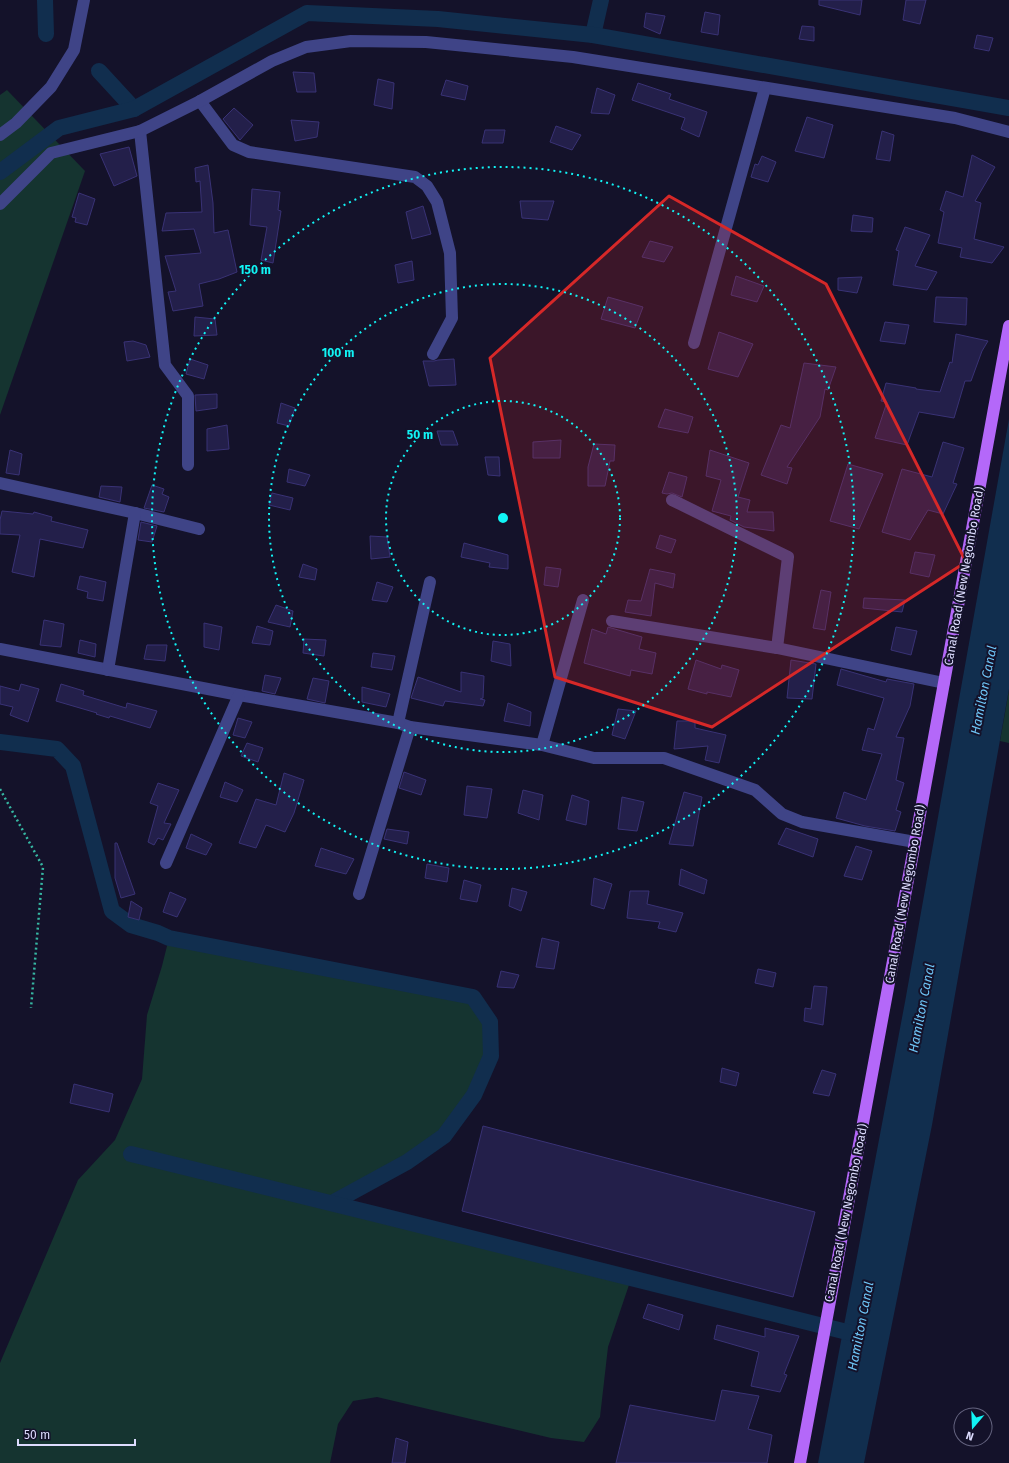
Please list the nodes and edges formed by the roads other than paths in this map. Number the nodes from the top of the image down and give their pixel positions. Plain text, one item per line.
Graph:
1 (84, 0) edge
2 (764, 88) junction
3 (200, 101) junction
4 (140, 131) junction
5 (1009, 132) edge
6 (0, 135) edge
7 (0, 204) edge
8 (1009, 326) edge
9 (694, 343) dead end
10 (433, 354) dead end
11 (188, 465) dead end
12 (0, 483) edge
13 (672, 500) dead end
14 (135, 513) junction
15 (199, 529) dead end
16 (430, 582) dead end
17 (583, 600) dead end
18 (612, 621) dead end
19 (777, 648) junction
20 (0, 649) edge
21 (108, 670) junction
22 (944, 683) junction
23 (239, 695) junction
24 (398, 724) junction
25 (410, 727) junction
26 (542, 746) junction
27 (915, 842) junction
28 (166, 863) dead end
29 (359, 894) dead end
30 (800, 1463) edge

1 - 6 street
2 - 3 street
2 - 5 street
2 - 9 street
3 - 4 street
3 - 10 street
4 - 7 street
4 - 11 street
8 - 22 main road, Canal Road (New Negombo Road)
12 - 14 street
13 - 19 street
14 - 15 street
14 - 21 street
16 - 24 street
17 - 26 street
18 - 19 street
19 - 22 street
20 - 21 street
21 - 23 street
22 - 27 main road, Canal Road (New Negombo Road)
23 - 24 street
23 - 28 street
24 - 25 street
25 - 26 street
25 - 29 street
26 - 27 street
27 - 30 main road, Canal Road (New Negombo Road)

